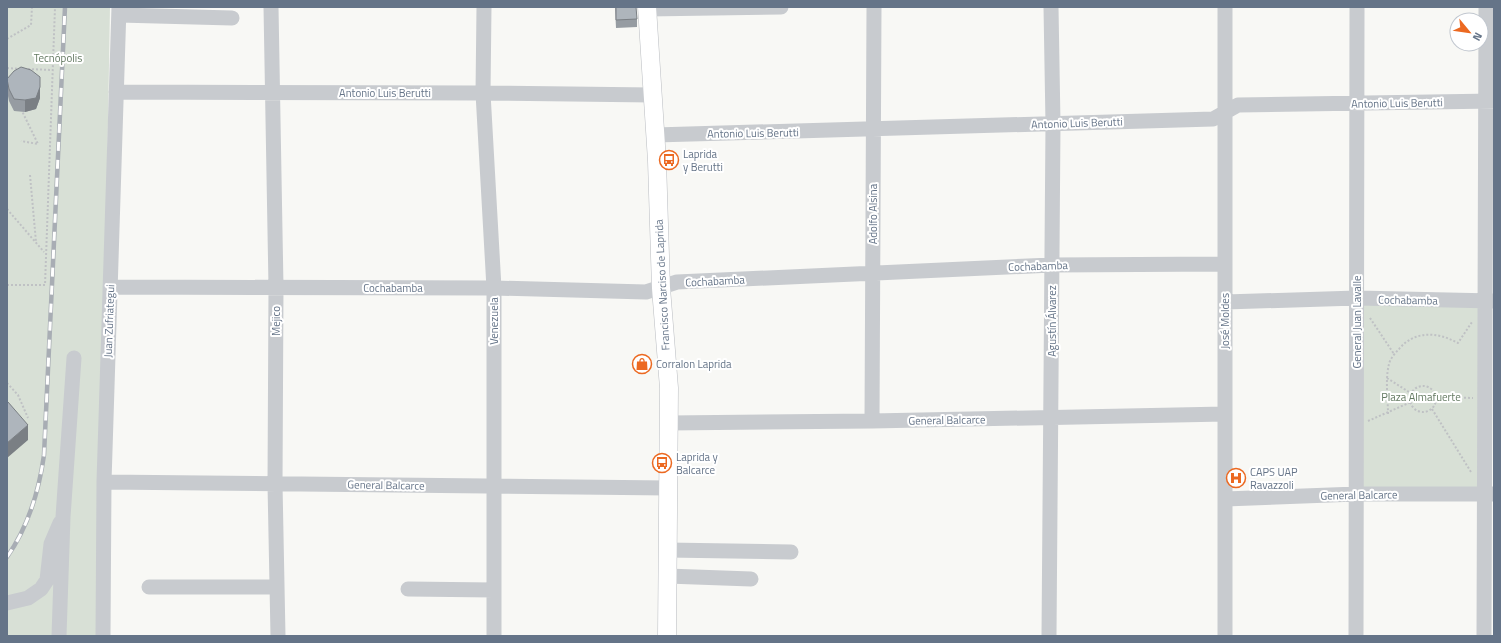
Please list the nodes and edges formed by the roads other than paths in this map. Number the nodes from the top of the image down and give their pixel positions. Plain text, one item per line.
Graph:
1 (271, 7) edge
2 (484, 7) edge
3 (781, 7) edge
4 (874, 7) edge
5 (1051, 7) edge
6 (1225, 7) edge
7 (1358, 7) edge
8 (1486, 7) edge
9 (647, 8) edge
10 (119, 11) edge
11 (232, 18) dead end
12 (116, 92) junction
13 (272, 92) junction
14 (483, 93) junction
15 (653, 95) junction
16 (1490, 101) edge
17 (1358, 104) junction
18 (1225, 112) junction
19 (1053, 124) junction
20 (874, 130) junction
21 (655, 135) junction
22 (1225, 264) junction
23 (1052, 265) junction
24 (873, 274) junction
25 (110, 287) junction
26 (276, 287) junction
27 (494, 288) junction
28 (661, 288) junction
29 (1357, 298) junction
30 (1490, 301) edge
31 (1225, 302) junction
32 (74, 358) dead end
33 (1225, 414) junction
34 (1051, 417) junction
35 (872, 421) junction
36 (669, 423) junction
37 (104, 482) junction
38 (275, 484) junction
39 (494, 486) junction
40 (668, 488) junction
41 (1356, 494) junction
42 (1489, 494) edge
43 (1225, 499) junction
44 (63, 517) junction
45 (667, 550) junction
46 (791, 552) dead end
47 (667, 576) junction
48 (751, 579) dead end
49 (149, 587) dead end
50 (277, 588) junction
51 (408, 589) dead end
52 (494, 590) junction
53 (7, 603) edge
54 (59, 636) edge
55 (104, 636) edge
56 (278, 636) edge
57 (494, 636) edge
58 (667, 636) edge
59 (1049, 636) edge
60 (1225, 636) edge
61 (1356, 636) edge
62 (1484, 636) edge

1 - 13 street, Mejico
2 - 14 street, Venezuela
3 - 9 street
4 - 20 street, Adolfo Alsina
5 - 19 street, Agustín Álvarez
6 - 18 street, José Moldes
7 - 17 street, General Juan Lavalle
8 - 16 street
9 - 15 main road, Francisco Narciso de Laprida
10 - 11 street
10 - 12 street, Juan Zufriategui
12 - 13 street, Antonio Luis Berutti
12 - 25 street, Juan Zufriategui
13 - 14 street, Antonio Luis Berutti
13 - 26 street, Mejico
14 - 15 street, Antonio Luis Berutti
14 - 27 street, Venezuela
15 - 21 main road, Francisco Narciso de Laprida
16 - 17 street, Antonio Luis Berutti
16 - 30 street
17 - 18 street, Antonio Luis Berutti
17 - 29 street, General Juan Lavalle
18 - 19 street, Antonio Luis Berutti
18 - 22 street, José Moldes
19 - 20 street, Antonio Luis Berutti
19 - 23 street, Agustín Álvarez
20 - 21 street, Antonio Luis Berutti
20 - 24 street, Adolfo Alsina
21 - 28 main road, Francisco Narciso de Laprida
22 - 23 street, Cochabamba
22 - 31 street, José Moldes
23 - 24 street, Cochabamba
23 - 34 street, Agustín Álvarez
24 - 28 street, Cochabamba
24 - 35 street, Adolfo Alsina
25 - 26 street, Cochabamba
25 - 37 street, Juan Zufriategui
26 - 27 street, Cochabamba
26 - 38 street, Mejico
27 - 28 street, Cochabamba
27 - 39 street, Venezuela
28 - 36 main road, Francisco Narciso de Laprida
29 - 30 street, Cochabamba
29 - 31 street, Cochabamba
29 - 41 street, General Juan Lavalle
30 - 42 street
31 - 33 street, José Moldes
32 - 44 street
33 - 34 street, General Balcarce
33 - 43 street, José Moldes
34 - 35 street, General Balcarce
34 - 59 street, Agustín Álvarez
35 - 36 street, General Balcarce
36 - 40 main road, Francisco Narciso de Laprida
37 - 38 street, General Balcarce
37 - 55 street, Juan Zufriategui
38 - 39 street, General Balcarce
38 - 50 street, Mejico
39 - 40 street, General Balcarce
39 - 52 street, Venezuela
40 - 45 main road, Francisco Narciso de Laprida
41 - 42 street, General Balcarce
41 - 43 street, General Balcarce
41 - 61 street, General Juan Lavalle
42 - 62 street
43 - 60 street, José Moldes
44 - 53 street
44 - 54 street
45 - 46 street
45 - 47 main road, Francisco Narciso de Laprida
47 - 48 street
47 - 58 main road, Francisco Narciso de Laprida
49 - 50 street
50 - 56 street, Mejico
51 - 52 street
52 - 57 street, Venezuela

